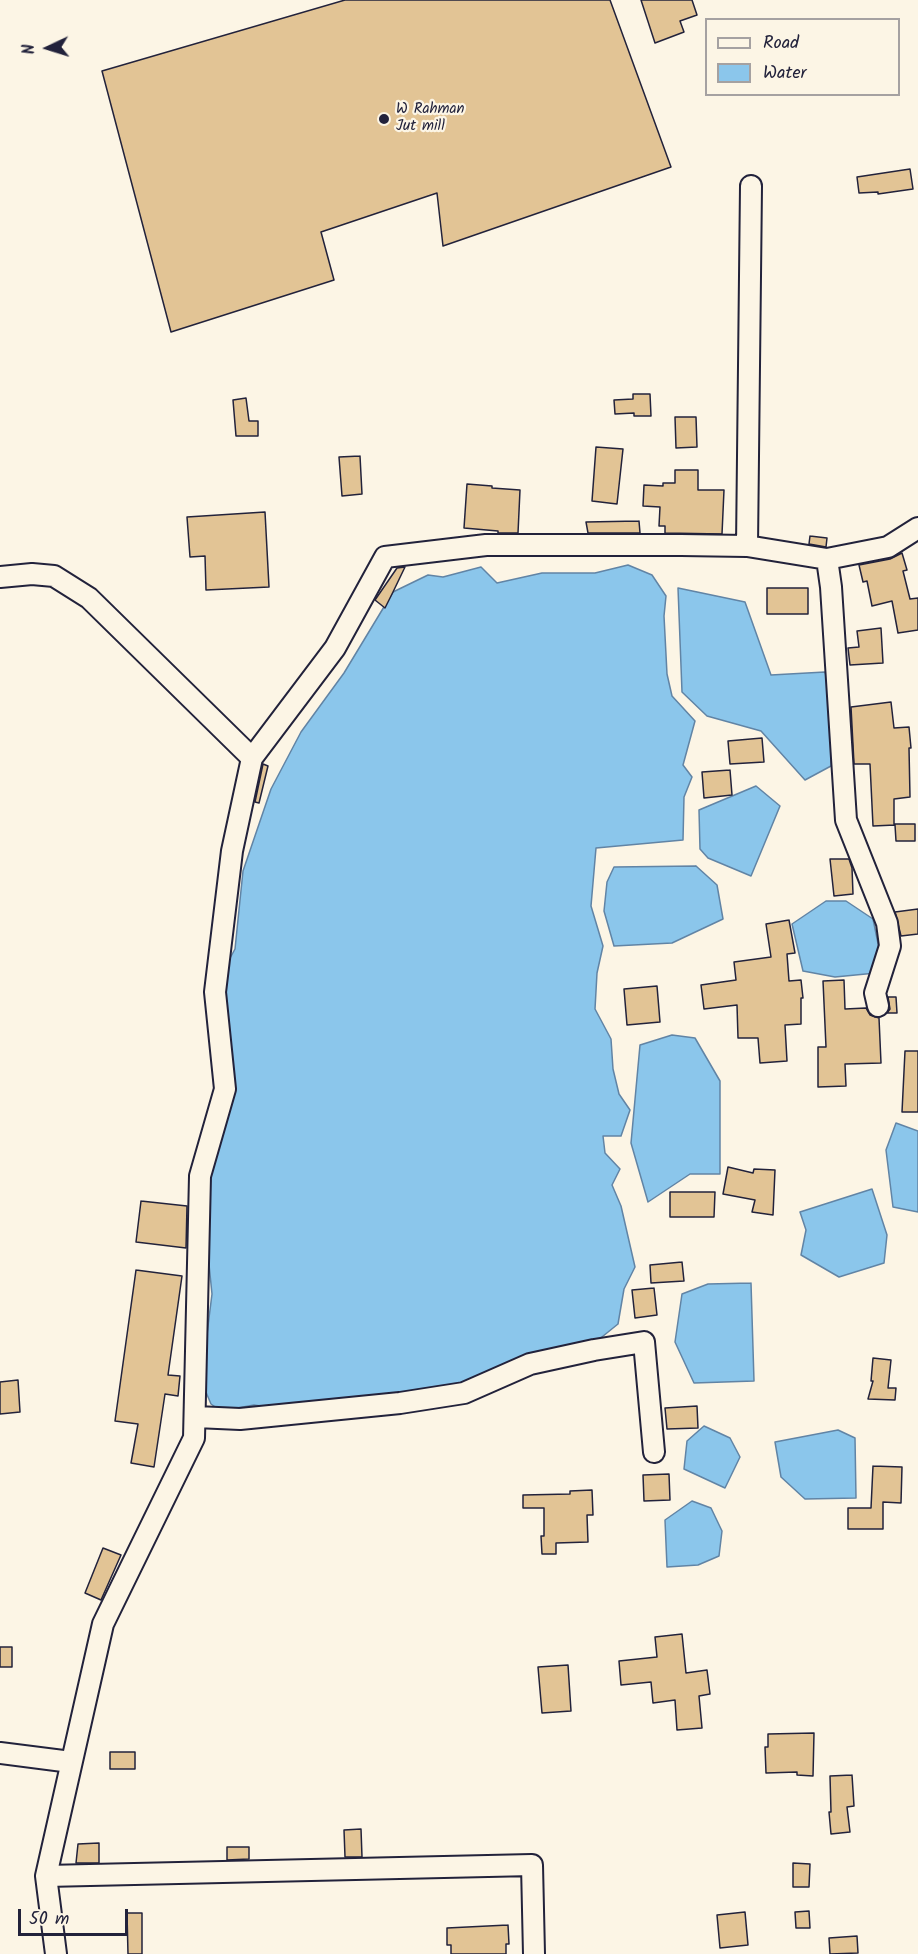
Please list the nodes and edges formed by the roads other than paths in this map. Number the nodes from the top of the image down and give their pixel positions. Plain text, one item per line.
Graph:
1 (751, 186) dead end
2 (918, 528) edge
3 (747, 546) junction
4 (827, 558) junction
5 (0, 577) edge
6 (252, 758) junction
7 (878, 1006) dead end
8 (196, 1417) junction
9 (654, 1452) dead end
10 (0, 1753) edge
11 (71, 1762) junction
12 (46, 1876) junction
13 (56, 1954) edge
14 (534, 1954) edge

1 - 3 street
2 - 4 street
3 - 4 street
3 - 6 street
4 - 7 street
5 - 6 street
6 - 8 street
8 - 9 street
8 - 11 street
10 - 11 street
11 - 12 street
12 - 13 street
12 - 14 street

